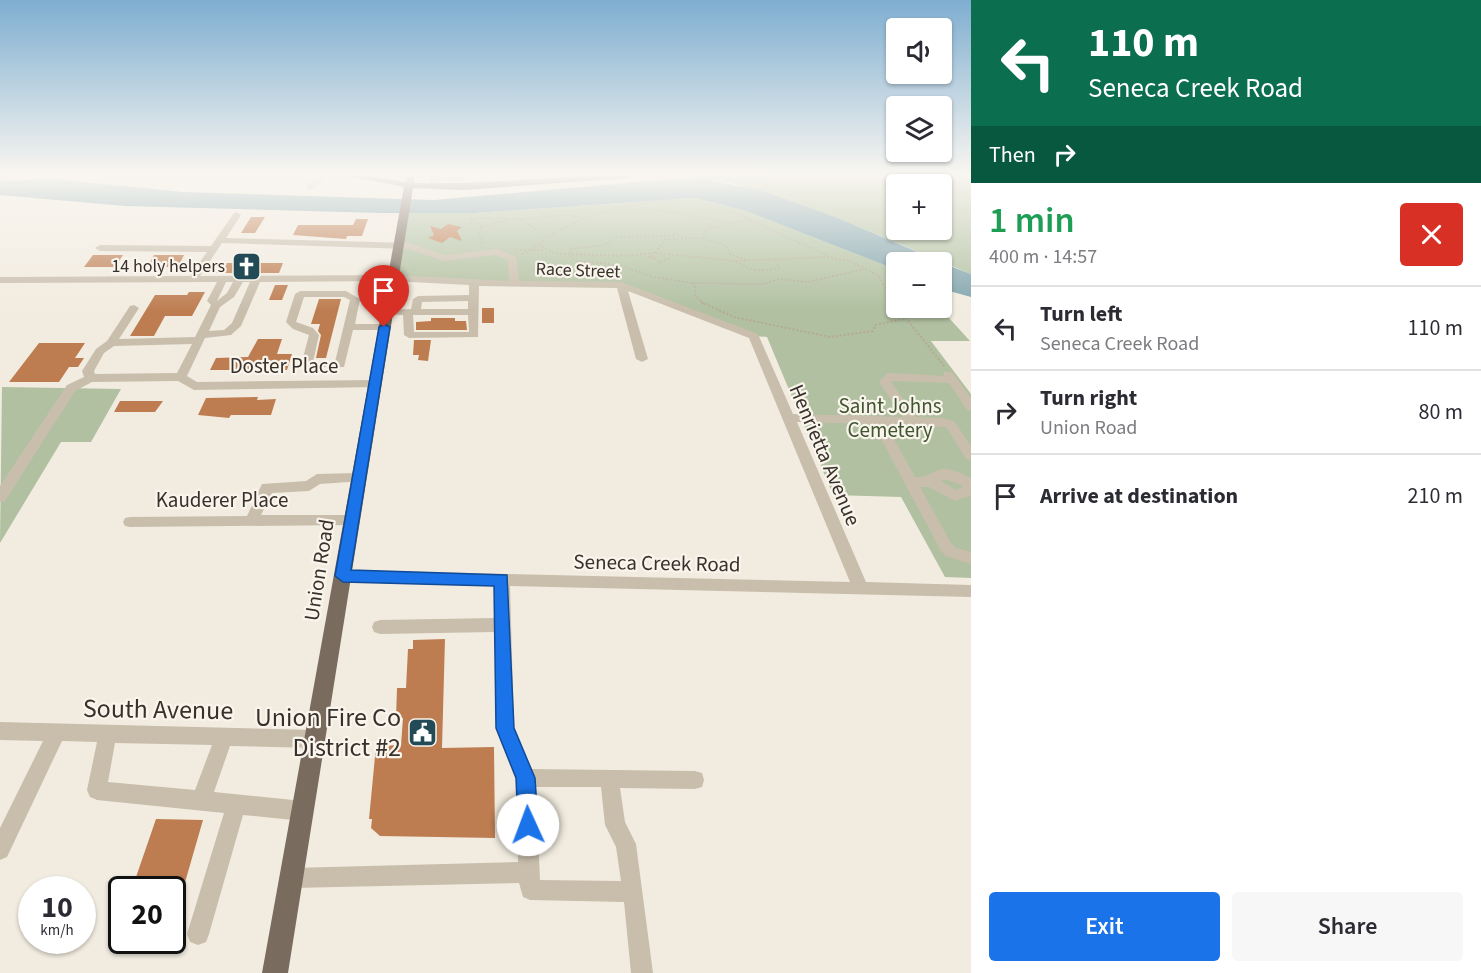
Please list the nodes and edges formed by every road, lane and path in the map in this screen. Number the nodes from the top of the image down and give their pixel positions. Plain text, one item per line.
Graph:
1 (233, 220) edge
2 (400, 220) edge
3 (473, 220) edge
4 (504, 220) edge
5 (523, 220) edge
6 (582, 220) edge
7 (722, 220) edge
8 (746, 220) edge
9 (753, 220) edge
10 (734, 224) junction
11 (482, 227) junction
12 (546, 236) junction
13 (703, 237) junction
14 (666, 238) junction
15 (689, 238) junction
16 (220, 240) junction
17 (483, 244) dead end
18 (538, 244) junction
19 (398, 246) junction
20 (100, 248) dead end
21 (214, 249) junction
22 (515, 250) dead end
23 (530, 250) junction
24 (546, 250) junction
25 (655, 253) junction
26 (522, 254) dead end
27 (571, 254) junction
28 (674, 257) junction
29 (833, 258) junction
30 (656, 259) dead end
31 (774, 260) junction
32 (736, 261) junction
33 (748, 261) junction
34 (865, 268) junction
35 (193, 279) junction
36 (223, 279) junction
37 (239, 279) junction
38 (256, 279) junction
39 (326, 279) junction
40 (392, 279) junction
41 (0, 280) edge
42 (474, 283) junction
43 (692, 283) junction
44 (514, 284) junction
45 (621, 285) junction
46 (696, 288) joint
47 (309, 294) junction
48 (322, 294) junction
49 (473, 298) junction
50 (216, 305) junction
51 (134, 308) dead end
52 (387, 312) junction
53 (412, 312) junction
54 (473, 312) junction
55 (301, 318) dead end
56 (904, 319) junction
57 (349, 327) junction
58 (384, 327) junction
59 (754, 336) joint
60 (202, 338) junction
61 (111, 343) junction
62 (642, 359) dead end
63 (949, 376) junction
64 (181, 377) junction
65 (90, 378) junction
66 (375, 384) junction
67 (971, 407) edge
68 (787, 418) junction
69 (877, 420) junction
70 (912, 421) junction
71 (971, 456) edge
72 (358, 478) junction
73 (911, 482) junction
74 (970, 484) edge
75 (0, 497) edge
76 (351, 520) junction
77 (251, 521) junction
78 (130, 522) dead end
79 (971, 558) edge
80 (343, 576) junction
81 (502, 580) junction
82 (861, 589) junction
83 (971, 591) edge
84 (503, 625) junction
85 (380, 627) dead end
86 (1, 732) edge
87 (57, 732) junction
88 (108, 734) junction
89 (224, 736) junction
90 (315, 739) junction
91 (526, 778) junction
92 (609, 778) junction
93 (695, 780) dead end
94 (202, 799) junction
95 (237, 803) junction
96 (303, 811) junction
97 (0, 850) edge
98 (530, 872) junction
99 (291, 878) junction
100 (633, 892) junction
101 (198, 934) dead end
102 (275, 973) edge
103 (642, 973) edge

1 - 16 street
2 - 19 main road, Union Road
3 - 11 path
4 - 11 path
5 - 12 path
6 - 12 path
7 - 10 path
8 - 10 path
9 - 29 path
10 - 13 path
11 - 17 path
12 - 18 path
13 - 15 path
13 - 33 path
14 - 15 path
14 - 15 path
14 - 25 path
14 - 27 path
16 - 19 street
16 - 21 street
18 - 23 path
18 - 24 path
19 - 40 main road, Union Road
19 - 44 street
20 - 21 street
21 - 35 street
22 - 23 path
23 - 24 path
23 - 26 path
24 - 27 path
25 - 27 path
25 - 28 path
27 - 43 path
28 - 30 path
28 - 32 path
29 - 31 path
29 - 34 path
31 - 32 path
31 - 33 path
32 - 33 path
34 - 43 path
34 - 56 path
35 - 36 street, Race Street
35 - 41 street, Race Street
36 - 37 street, Race Street
36 - 50 street
37 - 38 street, Race Street
37 - 50 street
38 - 39 street, Race Street
38 - 60 street
39 - 40 street, Race Street
39 - 48 street
40 - 42 street, Race Street
40 - 52 main road, Union Road
42 - 44 street, Race Street
42 - 49 street
43 - 46 path
44 - 45 street, Race Street
45 - 59 street, Race Street
45 - 62 street
46 - 56 path
47 - 48 street
47 - 55 street
47 - 57 street
48 - 57 street
49 - 53 street
49 - 54 street
50 - 60 street
51 - 61 street
52 - 53 street
52 - 58 main road, Union Road
53 - 54 street
53 - 54 street
56 - 63 path
57 - 58 street
58 - 66 main road, Union Road
59 - 68 street, Henrietta Avenue
60 - 61 street
60 - 64 street
61 - 65 street
63 - 67 street
63 - 70 street
64 - 65 street
64 - 66 street, Doster Place
65 - 75 street
66 - 72 main road, Union Road
68 - 69 street
68 - 82 street, Henrietta Avenue
69 - 70 street
69 - 73 street
70 - 71 street
72 - 76 main road, Union Road
72 - 77 street
73 - 74 street
73 - 79 street
76 - 77 street, Kauderer Place
76 - 80 main road, Union Road
77 - 78 street, Kauderer Place
80 - 81 street, Seneca Creek Road
80 - 90 main road, Union Road
81 - 82 street, Seneca Creek Road
81 - 84 street
82 - 83 street, Seneca Creek Road
84 - 85 street
84 - 91 street
86 - 87 street, South Avenue
87 - 88 street, South Avenue
87 - 97 street
88 - 89 street, South Avenue
88 - 94 street
89 - 90 street, South Avenue
89 - 94 street
90 - 96 main road, Union Road
91 - 92 street
91 - 98 street
92 - 93 street
92 - 100 street
94 - 95 street
95 - 96 street
95 - 101 street
96 - 99 main road, Union Road
98 - 99 street
98 - 100 street
99 - 102 main road, Union Road
100 - 103 street

